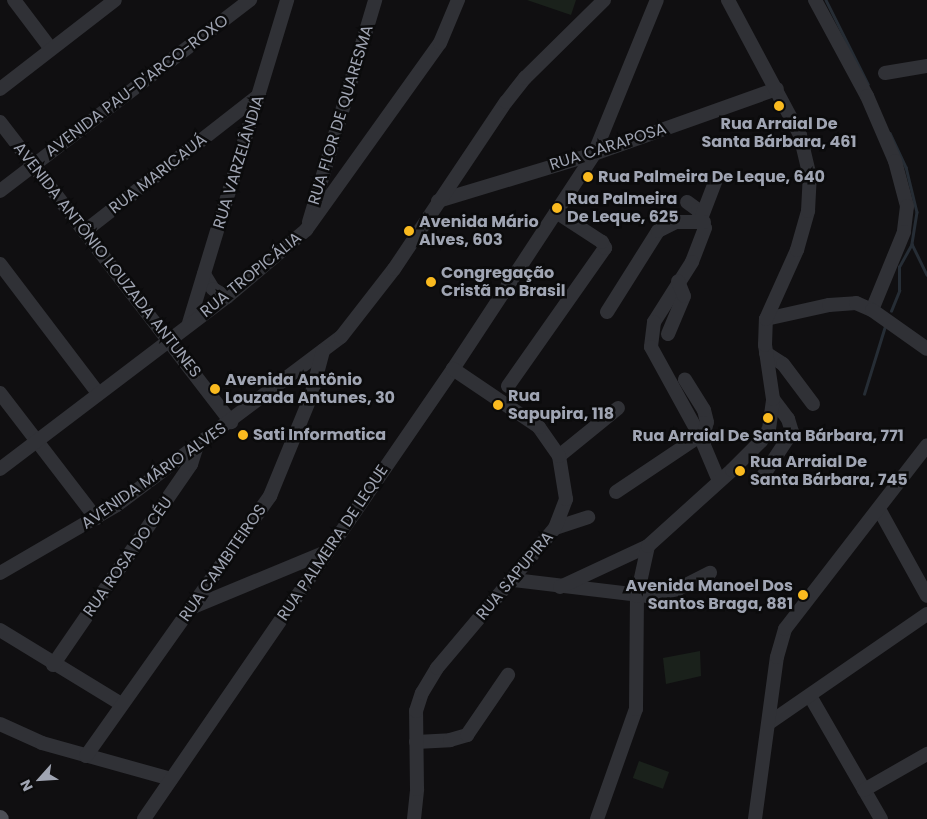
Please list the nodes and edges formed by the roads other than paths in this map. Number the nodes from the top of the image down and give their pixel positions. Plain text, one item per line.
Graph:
1 (14, 0) edge
2 (115, 0) edge
3 (250, 0) edge
4 (287, 0) edge
5 (375, 0) edge
6 (458, 0) edge
7 (604, 0) edge
8 (657, 0) edge
9 (728, 0) edge
10 (815, 0) edge
11 (51, 49) junction
12 (927, 66) edge
13 (885, 73) dead end
14 (0, 89) edge
15 (777, 89) junction
16 (259, 94) junction
17 (231, 116) junction
18 (0, 122) edge
19 (250, 124) junction
20 (594, 154) junction
21 (34, 165) junction
22 (716, 179) dead end
23 (0, 191) edge
24 (438, 201) junction
25 (687, 202) dead end
26 (556, 212) junction
27 (703, 219) junction
28 (306, 230) junction
29 (85, 231) junction
30 (0, 264) edge
31 (204, 274) junction
32 (678, 281) junction
33 (227, 297) junction
34 (872, 310) junction
35 (607, 312) dead end
36 (766, 319) junction
37 (189, 324) junction
38 (668, 334) dead end
39 (168, 340) junction
40 (927, 349) edge
41 (323, 351) junction
42 (766, 353) junction
43 (453, 369) junction
44 (685, 379) dead end
45 (508, 386) dead end
46 (0, 393) edge
47 (98, 394) junction
48 (774, 399) junction
49 (813, 404) dead end
50 (618, 408) dead end
51 (231, 422) junction
52 (700, 436) junction
53 (35, 441) junction
54 (197, 445) junction
55 (927, 445) edge
56 (559, 456) junction
57 (0, 469) edge
58 (763, 476) dead end
59 (719, 481) junction
60 (616, 492) dead end
61 (878, 509) junction
62 (588, 517) dead end
63 (96, 518) junction
64 (554, 528) junction
65 (648, 546) junction
66 (326, 552) junction
67 (0, 573) edge
68 (710, 573) dead end
69 (514, 580) junction
70 (558, 588) junction
71 (637, 596) junction
72 (927, 596) edge
73 (193, 607) junction
74 (927, 614) edge
75 (0, 630) edge
76 (53, 665) junction
77 (508, 675) dead end
78 (810, 696) junction
79 (121, 704) junction
80 (768, 723) junction
81 (0, 724) edge
82 (416, 742) junction
83 (927, 754) edge
84 (86, 756) junction
85 (171, 779) junction
86 (864, 790) junction
87 (144, 819) edge
88 (414, 819) edge
89 (597, 819) edge
90 (755, 819) edge
91 (881, 819) edge

1 - 11 street
2 - 11 street
3 - 21 street, AVENIDA PAU-D'ARCO-ROXO
4 - 16 street, RUA VARZELÂNDIA
5 - 28 street, RUA FLOR DE QUARESMA
6 - 28 street, RUA TROPICÁLIA
7 - 24 street, AVENIDA MÁRIO ALVES
8 - 20 street, RUA PALMEIRA DE LEQUE
9 - 15 street
10 - 34 street
11 - 14 street
12 - 13 street
15 - 20 street, RUA CARAPOSA
15 - 36 street
16 - 17 street, RUA MARICAUÁ
16 - 19 street, RUA VARZELÂNDIA
17 - 19 street
17 - 29 street, RUA MARICAUÁ
18 - 21 street, AVENIDA ANTÔNIO LOUZADA ANTUNES
19 - 31 street, RUA VARZELÂNDIA
20 - 24 street, RUA CARAPOSA
20 - 26 street, RUA PALMEIRA DE LEQUE
21 - 23 street, AVENIDA PAU-D'ARCO-ROXO
21 - 29 street, AVENIDA ANTÔNIO LOUZADA ANTUNES
22 - 27 street
24 - 41 street, AVENIDA MÁRIO ALVES
25 - 27 street
26 - 43 street, RUA PALMEIRA DE LEQUE
26 - 45 street
27 - 32 street
27 - 35 street
28 - 33 street, RUA TROPICÁLIA
29 - 39 street, AVENIDA ANTÔNIO LOUZADA ANTUNES
30 - 47 street
31 - 33 street
31 - 37 street, RUA VARZELÂNDIA
32 - 38 street
32 - 52 street
33 - 37 street, RUA TROPICÁLIA
34 - 36 street
34 - 40 street
36 - 42 street
37 - 39 street, RUA TROPICÁLIA
39 - 47 street, RUA TROPICÁLIA
39 - 51 street, AVENIDA ANTÔNIO LOUZADA ANTUNES
41 - 51 street, AVENIDA MÁRIO ALVES
41 - 73 street, RUA CAMBITEIROS
42 - 48 street
42 - 49 street
43 - 56 street, RUA SAPUPIRA
43 - 66 street, RUA PALMEIRA DE LEQUE
44 - 52 street
46 - 53 street
47 - 53 street, RUA TROPICÁLIA
48 - 58 street
48 - 59 street
50 - 56 street
51 - 54 street, AVENIDA MÁRIO ALVES
52 - 59 street
52 - 60 street
53 - 57 street, RUA TROPICÁLIA
53 - 63 street
54 - 63 street, AVENIDA MÁRIO ALVES
54 - 76 street, RUA ROSA DO CÉU
55 - 61 street
56 - 64 street, RUA SAPUPIRA
59 - 65 street
61 - 72 street
61 - 80 street
62 - 64 street
63 - 67 street, AVENIDA MÁRIO ALVES
64 - 69 street, RUA SAPUPIRA
65 - 70 street
65 - 71 street
66 - 73 street
66 - 85 street, RUA PALMEIRA DE LEQUE
68 - 71 street
69 - 70 street
69 - 82 street, RUA SAPUPIRA
70 - 71 street
71 - 89 street
73 - 79 street, RUA CAMBITEIROS
74 - 78 street
75 - 76 street
76 - 79 street
77 - 82 street
78 - 80 street
78 - 86 street
79 - 84 street, RUA CAMBITEIROS
80 - 90 street
81 - 84 street
82 - 88 street, RUA SAPUPIRA
83 - 86 street
84 - 85 street
85 - 87 street, RUA PALMEIRA DE LEQUE
86 - 91 street

